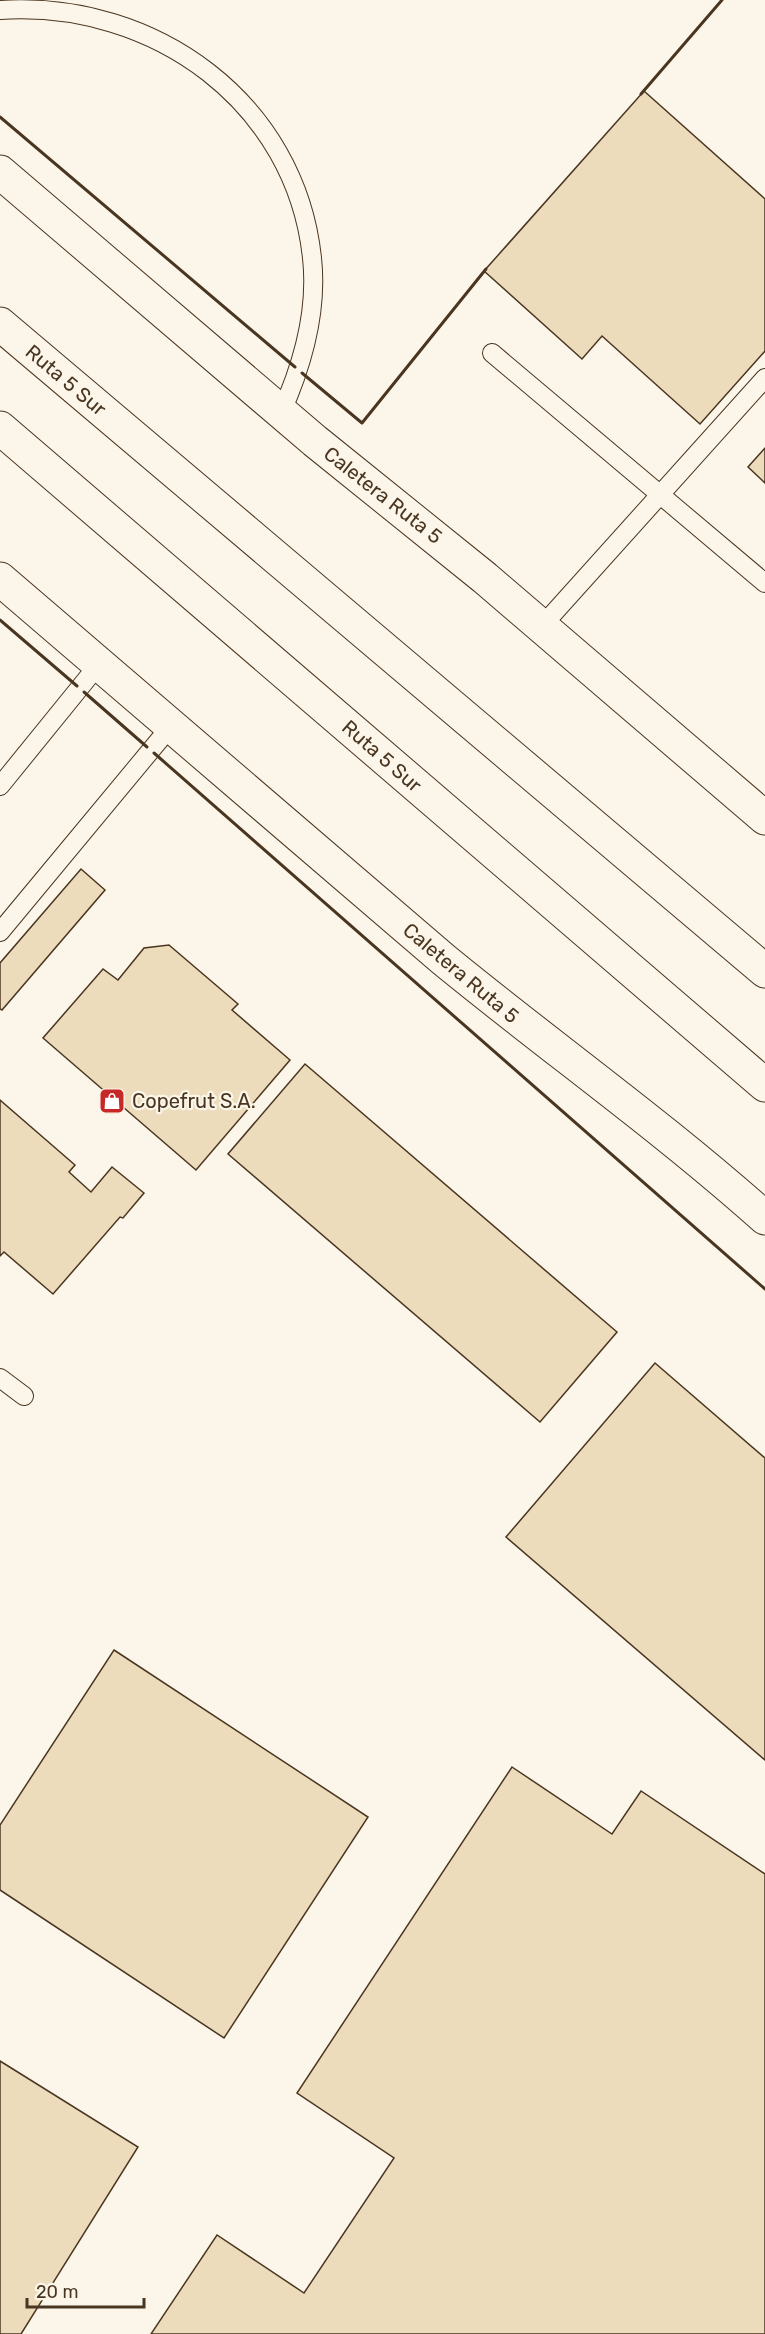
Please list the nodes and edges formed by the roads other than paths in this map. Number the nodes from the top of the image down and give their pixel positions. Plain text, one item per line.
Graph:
1 (56, 4) edge
2 (0, 10) edge
3 (0, 172) edge
4 (0, 324) edge
5 (492, 353) dead end
6 (765, 378) edge
7 (281, 412) junction
8 (0, 428) edge
9 (661, 494) junction
10 (0, 579) edge
11 (765, 583) edge
12 (542, 626) junction
13 (99, 664) junction
14 (171, 726) junction
15 (0, 786) edge
16 (765, 818) edge
17 (0, 932) edge
18 (765, 971) edge
19 (765, 1085) edge
20 (765, 1218) edge
21 (0, 1378) edge
22 (24, 1396) dead end

1 - 2 lane
1 - 7 lane
3 - 7 main road, Caletera Ruta 5
4 - 18 main road, Ruta 5 Sur
5 - 9 lane
6 - 9 lane
7 - 12 main road, Caletera Ruta 5
8 - 19 main road, Ruta 5 Sur
9 - 11 lane
9 - 12 lane
10 - 13 main road, Caletera Ruta 5
12 - 16 main road, Caletera Ruta 5
13 - 14 main road, Caletera Ruta 5
13 - 15 lane
14 - 17 lane
14 - 20 main road, Caletera Ruta 5
21 - 22 lane

